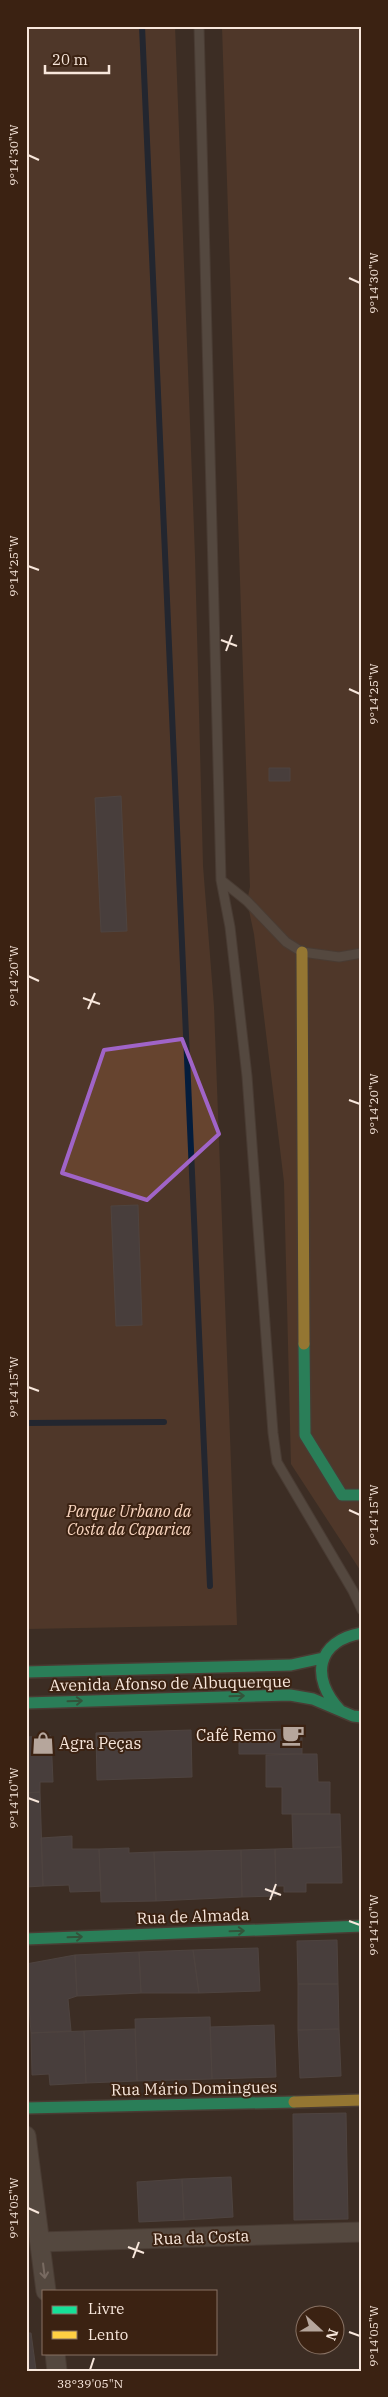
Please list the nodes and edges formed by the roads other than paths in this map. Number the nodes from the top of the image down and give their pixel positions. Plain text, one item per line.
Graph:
1 (199, 26) edge
2 (221, 880) junction
3 (302, 952) junction
4 (362, 953) edge
5 (362, 1495) edge
6 (362, 1610) edge
7 (362, 1633) edge
8 (324, 1658) junction
9 (26, 1672) edge
10 (26, 1703) edge
11 (341, 1712) junction
12 (362, 1717) edge
13 (362, 1926) edge
14 (26, 1939) edge
15 (362, 2100) edge
16 (26, 2108) edge
17 (26, 2136) edge
18 (29, 2183) edge
19 (362, 2232) edge
20 (40, 2242) junction
21 (46, 2290) edge
22 (55, 2354) edge
23 (57, 2371) edge

1 - 2 lane
2 - 3 lane
2 - 6 lane
3 - 4 lane
3 - 5 street
7 - 8 street
8 - 9 street, Avenida Afonso de Albuquerque
8 - 11 street
10 -> 11 street, Avenida Afonso de Albuquerque
11 - 12 street, Avenida Afonso de Albuquerque
14 -> 13 street, Rua de Almada
15 - 16 street, Rua Mário Domingues
17 - 18 street
18 - 20 street
19 - 20 street, Rua da Costa
20 -> 21 street
22 - 23 street

